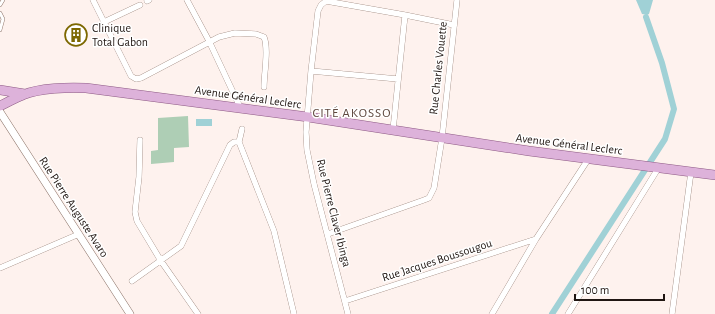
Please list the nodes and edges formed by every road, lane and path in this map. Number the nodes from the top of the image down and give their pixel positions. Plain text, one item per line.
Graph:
1 (3, 0) edge
2 (93, 0) edge
3 (187, 0) edge
4 (457, 0) edge
5 (0, 5) edge
6 (140, 5) dead end
7 (0, 13) edge
8 (405, 15) junction
9 (104, 22) junction
10 (454, 26) junction
11 (0, 30) edge
12 (209, 41) junction
13 (311, 71) junction
14 (398, 79) junction
15 (264, 87) dead end
16 (0, 90) edge
17 (24, 94) junction
18 (0, 106) edge
19 (240, 108) junction
20 (0, 112) edge
21 (308, 117) junction
22 (242, 129) dead end
23 (393, 130) junction
24 (442, 138) junction
25 (140, 140) dead end
26 (238, 142) junction
27 (589, 158) junction
28 (657, 167) junction
29 (691, 172) junction
30 (715, 175) edge
31 (79, 234) junction
32 (328, 234) junction
33 (536, 239) junction
34 (160, 261) junction
35 (0, 268) edge
36 (132, 281) dead end
37 (345, 301) junction
38 (130, 314) edge
39 (198, 314) edge
40 (294, 314) edge
41 (348, 314) edge
42 (492, 314) edge
43 (568, 314) edge
44 (672, 314) edge

1 - 5 lane
2 - 9 street
3 - 12 street
4 - 10 street, Rue Charles Vouette
6 - 9 street
7 - 11 lane
8 - 10 street
8 - 13 street, Rue Pierre Claver Ibinga
8 - 14 street
9 - 12 street
10 - 24 street, Rue Charles Vouette
12 - 15 street
12 - 19 street
13 - 14 street
13 - 21 street, Rue Pierre Claver Ibinga
14 - 23 street
16 - 17 main road
17 - 18 main road
17 - 19 main road, Avenue Général Leclerc
19 - 21 main road, Avenue Général Leclerc
20 - 31 street, Rue Pierre Auguste Avaro
21 - 23 main road, Avenue Général Leclerc
21 - 32 street, Rue Pierre Claver Ibinga
22 - 26 street
23 - 24 main road, Avenue Général Leclerc
24 - 27 main road, Avenue Général Leclerc
24 - 32 street, Rue Charles Vouette
25 - 34 street
26 - 34 street
26 - 40 street
27 - 28 main road, Avenue Général Leclerc
27 - 33 street
28 - 29 main road, Avenue Général Leclerc
28 - 43 street
29 - 30 main road, Avenue Général Leclerc
29 - 44 street
31 - 35 street
31 - 38 street, Rue Pierre Auguste Avaro
32 - 37 street, Rue Pierre Claver Ibinga
33 - 37 street, Rue Jacques Boussougou
33 - 42 street
34 - 36 street
34 - 39 street
37 - 41 street, Rue Pierre Claver Ibinga

